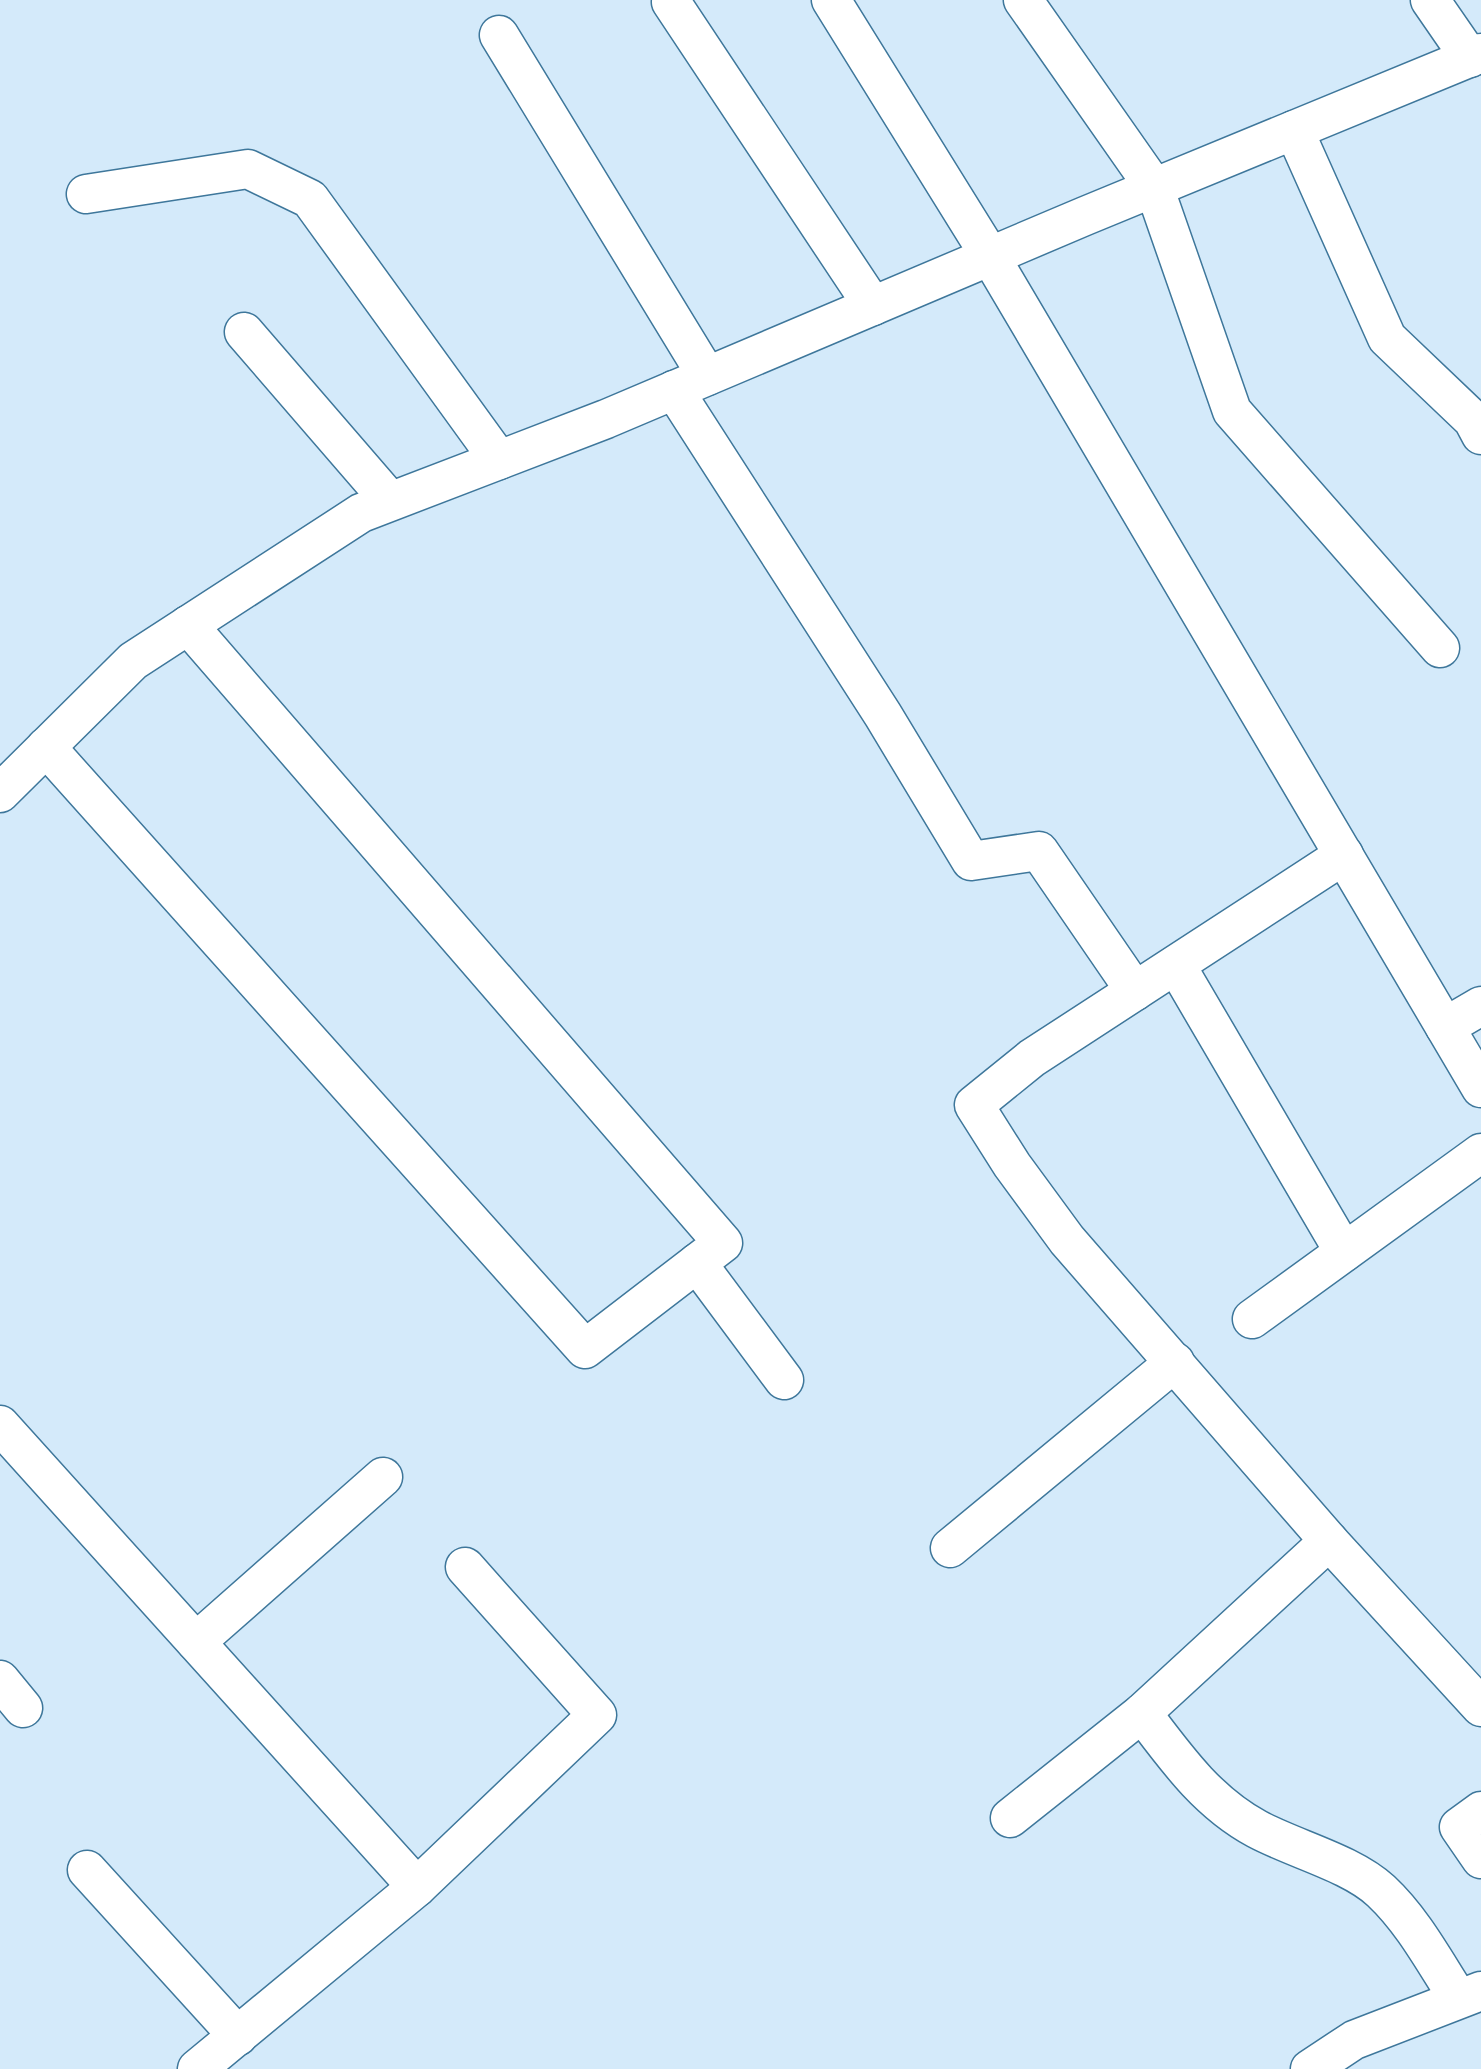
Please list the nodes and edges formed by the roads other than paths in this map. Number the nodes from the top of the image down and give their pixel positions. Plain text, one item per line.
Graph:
1 (831, 0) edge
2 (1023, 0) edge
3 (1430, 0) edge
4 (671, 2) dead end
5 (499, 35) dead end
6 (1476, 56) edge
7 (1294, 130) junction
8 (1154, 187) junction
9 (86, 194) dead end
10 (990, 257) junction
11 (873, 306) junction
12 (244, 332) dead end
13 (690, 383) junction
14 (1481, 435) edge
15 (499, 460) junction
16 (390, 501) junction
17 (188, 625) junction
18 (1440, 648) dead end
19 (46, 747) junction
20 (0, 793) edge
21 (1344, 855) junction
22 (1176, 965) junction
23 (1135, 991) junction
24 (1481, 1006) edge
25 (1445, 1027) junction
26 (1481, 1088) edge
27 (1481, 1153) edge
28 (1344, 1252) junction
29 (697, 1263) junction
30 (1252, 1319) dead end
31 (1175, 1362) junction
32 (784, 1380) dead end
33 (0, 1425) edge
34 (383, 1476) dead end
35 (1329, 1541) junction
36 (950, 1548) dead end
37 (465, 1567) dead end
38 (196, 1642) junction
39 (1481, 1707) edge
40 (1142, 1713) junction
41 (1481, 1811) edge
42 (1010, 1818) dead end
43 (1481, 1859) edge
44 (87, 1870) dead end
45 (417, 1887) junction
46 (1469, 1995) edge
47 (238, 2036) junction
48 (197, 2069) edge
49 (1310, 2069) edge

1 - 10 street
2 - 8 street
3 - 6 street
4 - 11 street
5 - 13 street
6 - 7 street
7 - 8 street
7 - 14 street
8 - 10 street
8 - 18 street
9 - 15 street
10 - 11 street
10 - 21 street
11 - 13 street
12 - 16 street
13 - 15 street
13 - 23 street
15 - 16 street
16 - 17 street
17 - 19 street
17 - 29 street
19 - 20 street
19 - 29 street
21 - 22 street
21 - 25 street
22 - 23 street
22 - 28 street
23 - 31 street
24 - 25 street
25 - 26 street
27 - 28 street
28 - 30 street
29 - 32 street
31 - 35 street
31 - 36 street
33 - 38 street
34 - 38 street
35 - 39 street
35 - 40 street
37 - 45 street
38 - 45 street
40 - 42 street
40 - 46 street
41 - 43 street
44 - 47 street
45 - 47 street
46 - 49 street
47 - 48 street

